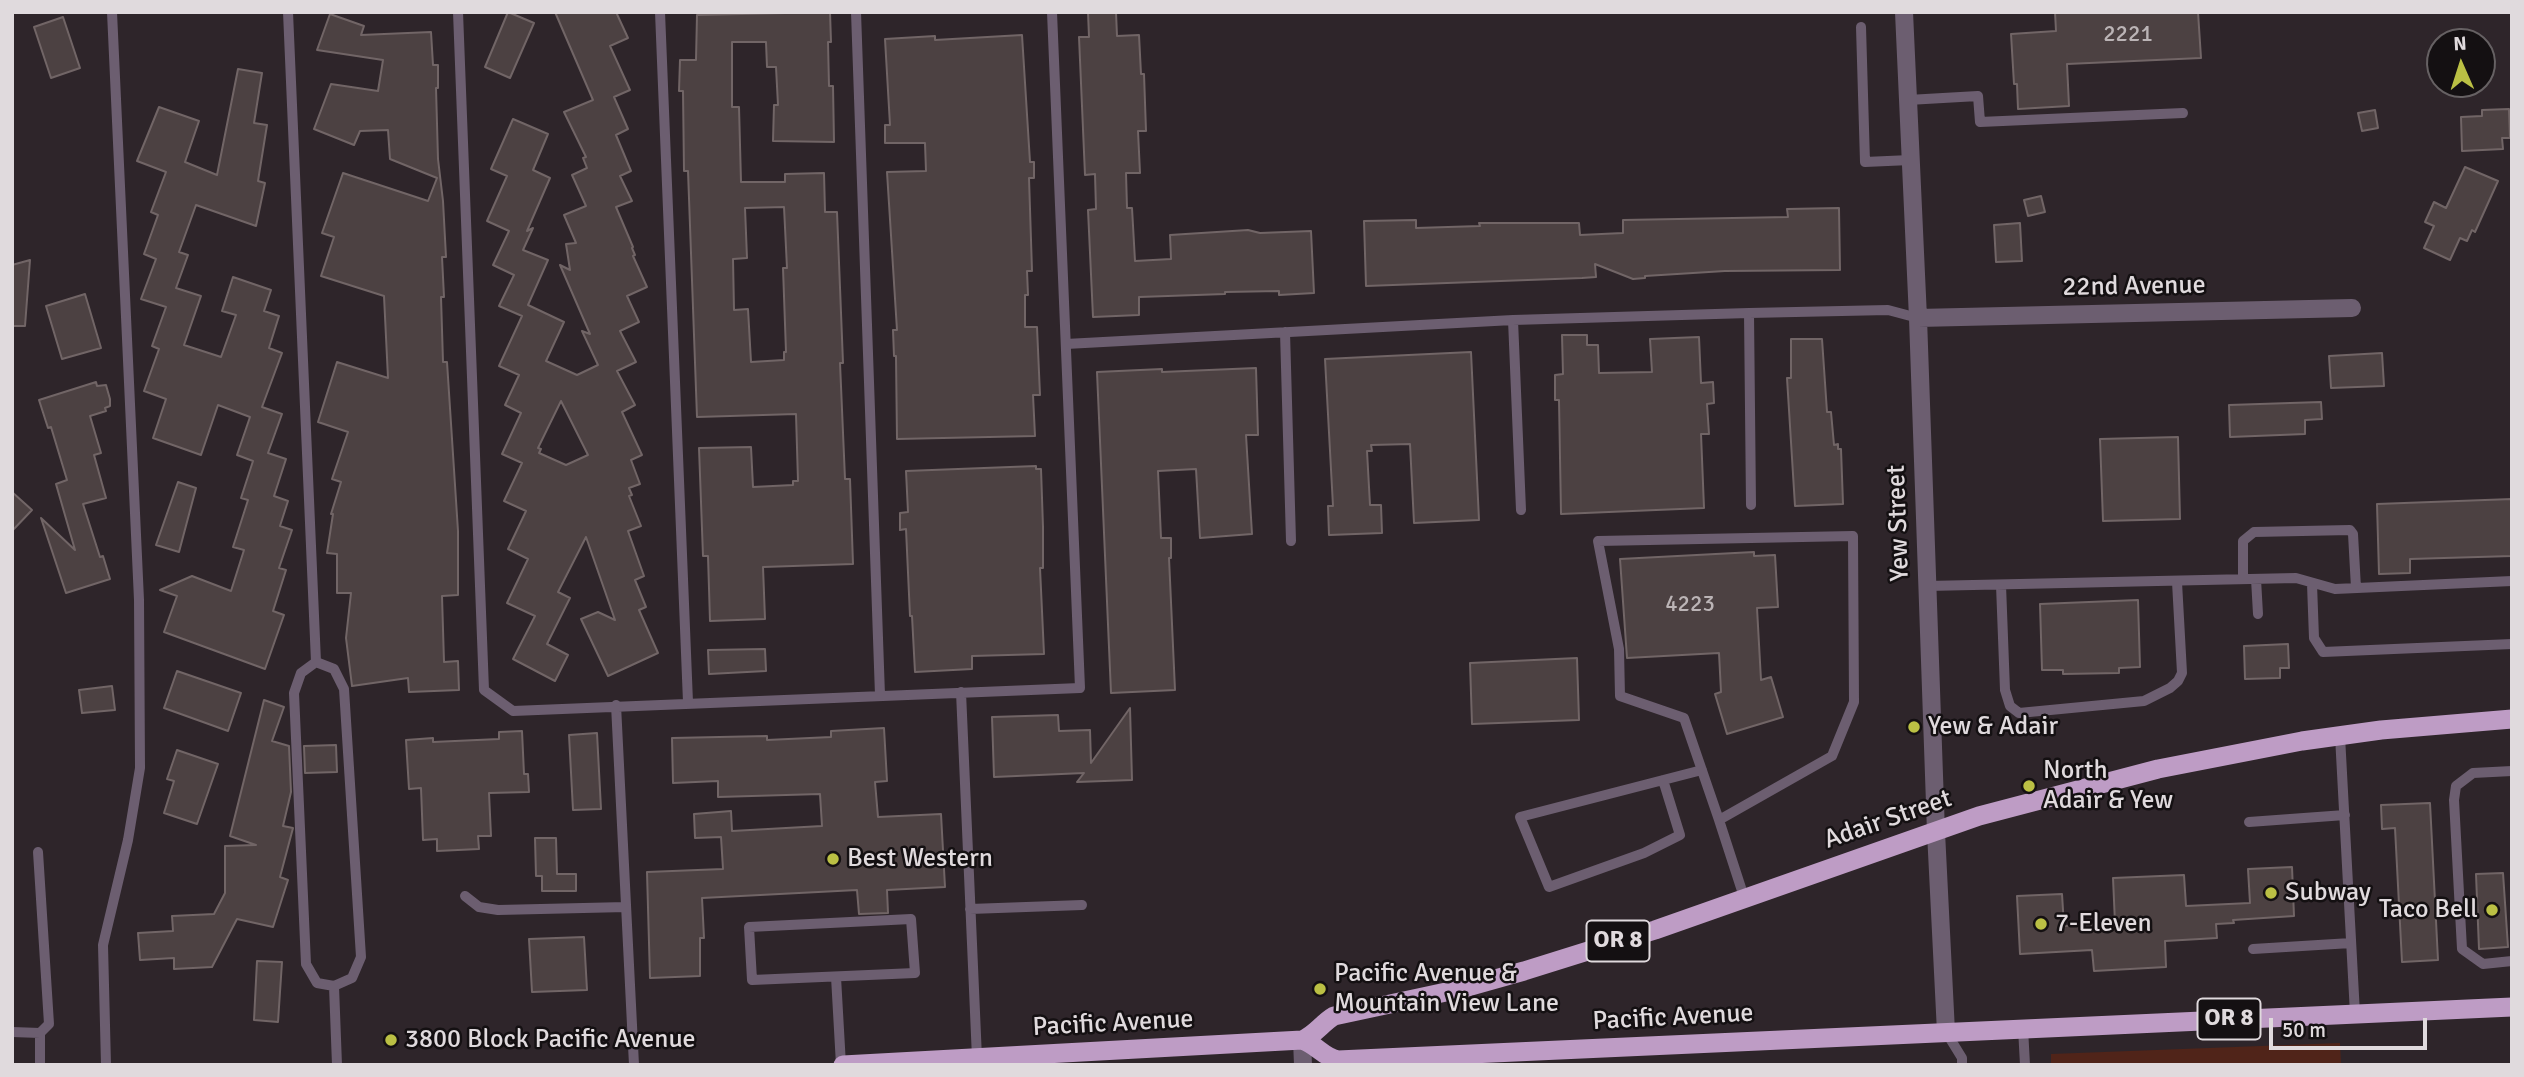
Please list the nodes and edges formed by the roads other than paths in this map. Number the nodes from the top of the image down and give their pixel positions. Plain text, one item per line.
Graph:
1 (112, 12) edge
2 (288, 12) edge
3 (458, 12) edge
4 (660, 12) edge
5 (856, 12) edge
6 (1052, 12) edge
7 (1903, 12) edge
8 (1861, 27) dead end
9 (1908, 100) junction
10 (2183, 113) dead end
11 (1910, 160) junction
12 (2352, 308) dead end
13 (1749, 313) junction
14 (1918, 318) junction
15 (1513, 320) junction
16 (1285, 332) junction
17 (1066, 344) junction
18 (1751, 505) dead end
19 (1521, 510) dead end
20 (1291, 541) dead end
21 (2243, 579) junction
22 (2256, 579) junction
23 (2512, 581) edge
24 (2177, 582) junction
25 (2312, 584) junction
26 (2001, 585) junction
27 (1927, 586) junction
28 (2356, 588) junction
29 (2258, 614) dead end
30 (2512, 644) edge
31 (316, 662) junction
32 (961, 692) junction
33 (880, 695) junction
34 (688, 702) junction
35 (616, 705) junction
36 (2512, 719) edge
37 (2340, 736) junction
38 (1702, 770) junction
39 (2512, 771) edge
40 (1663, 780) junction
41 (2345, 815) junction
42 (1719, 820) junction
43 (2249, 822) dead end
44 (1936, 832) junction
45 (38, 852) dead end
46 (465, 896) dead end
47 (1744, 897) junction
48 (1082, 905) dead end
49 (626, 907) junction
50 (970, 909) junction
51 (2351, 943) junction
52 (2253, 949) dead end
53 (2512, 961) edge
54 (836, 977) junction
55 (334, 986) junction
56 (2512, 1007) edge
57 (2355, 1014) junction
58 (2023, 1028) junction
59 (12, 1032) edge
60 (1946, 1032) junction
61 (40, 1033) junction
62 (1302, 1040) junction
63 (977, 1058) junction
64 (1511, 1058) edge
65 (40, 1065) edge
66 (106, 1065) edge
67 (337, 1065) edge
68 (634, 1065) edge
69 (842, 1065) edge
70 (1303, 1065) edge
71 (1962, 1065) edge
72 (2025, 1065) edge

1 - 66 lane
2 - 31 lane
3 - 35 lane
4 - 34 lane
5 - 33 lane
6 - 17 lane
7 - 9 street, Yew Street
8 - 11 lane
9 - 10 lane
9 - 11 street, Yew Street
11 - 14 street, Yew Street
12 - 14 street, 22nd Avenue
13 - 14 lane
13 - 15 lane
13 - 18 lane
14 - 27 street, Yew Street
15 - 16 lane
15 - 19 lane
16 - 17 lane
16 - 20 lane
17 - 32 lane
21 - 22 lane
21 - 24 lane
21 - 28 lane
22 - 25 lane
22 - 29 lane
23 - 28 lane
24 - 26 lane
24 - 26 lane
25 - 28 lane
25 - 30 lane
26 - 27 lane
27 - 44 street, Yew Street
31 - 55 lane
31 - 55 lane
32 - 33 lane
32 - 50 lane
33 - 34 lane
34 - 35 lane
35 - 49 lane
36 - 37 highway, Adair Street / OR 8
37 - 41 lane
37 - 44 highway, Adair Street / OR 8
38 - 40 lane
38 - 42 lane
38 - 42 lane
39 - 53 lane
40 - 40 lane
41 - 43 lane
41 - 51 lane
42 - 47 lane
44 - 47 highway, Adair Street / OR 8
44 - 60 street, Yew Street
45 - 61 lane
46 - 49 lane
47 - 62 highway, Adair Street / OR 8
48 - 50 lane
49 - 68 lane
50 - 63 lane
51 - 52 lane
51 - 57 lane
54 - 54 lane
54 - 69 lane
55 - 67 lane
56 - 57 highway, Pacific Avenue / OR 8
57 - 58 highway, Pacific Avenue / OR 8
58 - 60 highway, Pacific Avenue / OR 8
58 - 72 lane
59 - 61 lane
60 - 64 highway, Pacific Avenue / OR 8
60 - 71 lane
61 - 65 lane
62 - 63 highway, Pacific Avenue
62 - 64 highway, Pacific Avenue / OR 8
62 - 70 street
63 - 69 highway, Pacific Avenue

